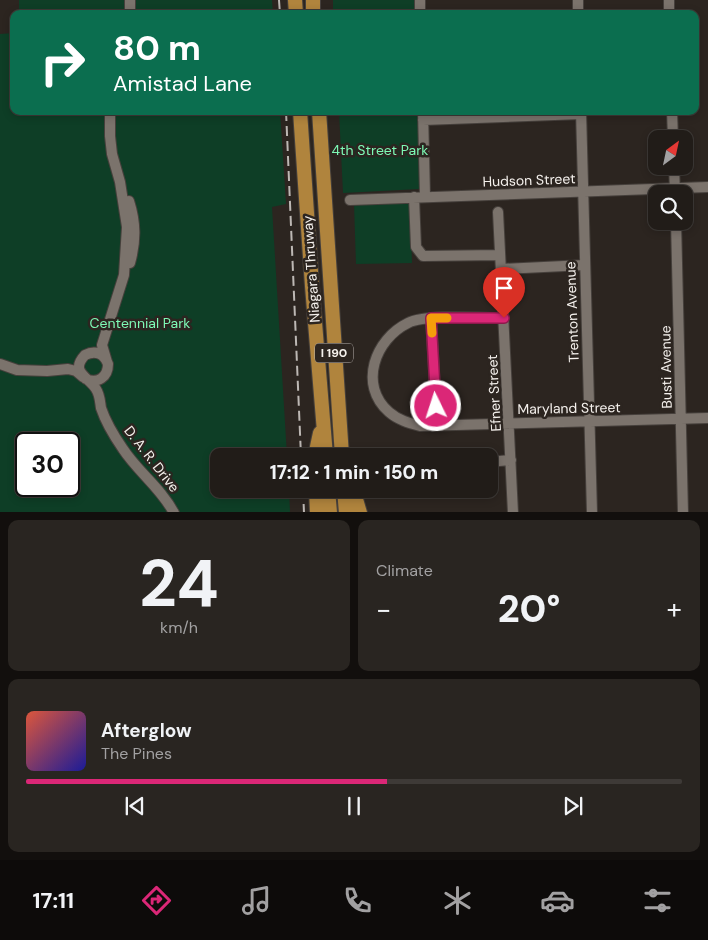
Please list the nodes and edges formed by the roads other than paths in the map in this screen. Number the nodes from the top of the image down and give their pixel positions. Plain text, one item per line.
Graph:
1 (110, 115) edge
2 (300, 115) edge
3 (319, 115) edge
4 (476, 115) edge
5 (581, 115) edge
6 (672, 115) edge
7 (423, 116) edge
8 (673, 130) edge
9 (708, 187) edge
10 (693, 189) edge
11 (648, 191) edge
12 (584, 192) junction
13 (425, 196) junction
14 (414, 197) junction
15 (350, 200) dead end
16 (498, 212) dead end
17 (676, 230) edge
18 (500, 255) junction
19 (585, 265) junction
20 (500, 269) junction
21 (431, 318) junction
22 (504, 318) junction
23 (103, 338) junction
24 (84, 356) junction
25 (107, 362) junction
26 (0, 364) edge
27 (68, 369) junction
28 (106, 374) junction
29 (85, 378) junction
30 (98, 394) junction
31 (708, 418) edge
32 (680, 419) junction
33 (323, 422) junction
34 (589, 422) junction
35 (510, 423) junction
36 (434, 426) junction
37 (317, 448) edge
38 (325, 448) edge
39 (341, 448) edge
40 (511, 460) junction
41 (498, 461) edge
42 (316, 498) edge
43 (329, 498) edge
44 (345, 498) edge
45 (356, 498) edge
46 (174, 512) edge
47 (317, 512) edge
48 (330, 512) edge
49 (346, 512) edge
50 (360, 512) edge
51 (513, 512) edge
52 (592, 512) edge
53 (683, 512) edge

1 - 23 street
2 - 33 highway, Niagara Thruway / I 190
3 - 39 highway, Niagara Thruway / I 190
4 - 7 street
5 - 12 street, Trenton Avenue
6 - 8 street
7 - 13 street
9 - 10 street, Hudson Street
11 - 12 street, Hudson Street
12 - 13 street, Hudson Street
12 - 19 street, Trenton Avenue
13 - 14 street, Hudson Street
14 - 15 street, Hudson Street
14 - 18 street
16 - 18 street, Efner Street
17 - 32 street, Busti Avenue
18 - 20 street, Efner Street
19 - 20 street
19 - 34 street, Trenton Avenue
20 - 22 street, Efner Street
21 - 22 street, Maryland Street
21 - 36 street
21 - 36 street, Maryland Street
22 - 35 street, Efner Street
23 - 24 street
23 - 25 street
24 - 25 street
24 - 27 street
24 - 29 street
25 - 28 street
26 - 27 street
27 - 29 street
28 - 29 street
28 - 30 street
29 - 30 street, D. A. R. Drive
30 - 46 street, D. A. R. Drive
31 - 32 street, Maryland Street
32 - 34 street, Maryland Street
32 - 53 street, Busti Avenue
33 - 37 highway
33 - 38 highway, Niagara Thruway / I 190
34 - 35 street, Maryland Street
34 - 52 street, Trenton Avenue
35 - 36 street, Maryland Street
35 - 40 street, Efner Street
40 - 41 street
40 - 51 street, Efner Street
42 - 47 highway
43 - 48 highway
44 - 49 highway
45 - 50 highway

